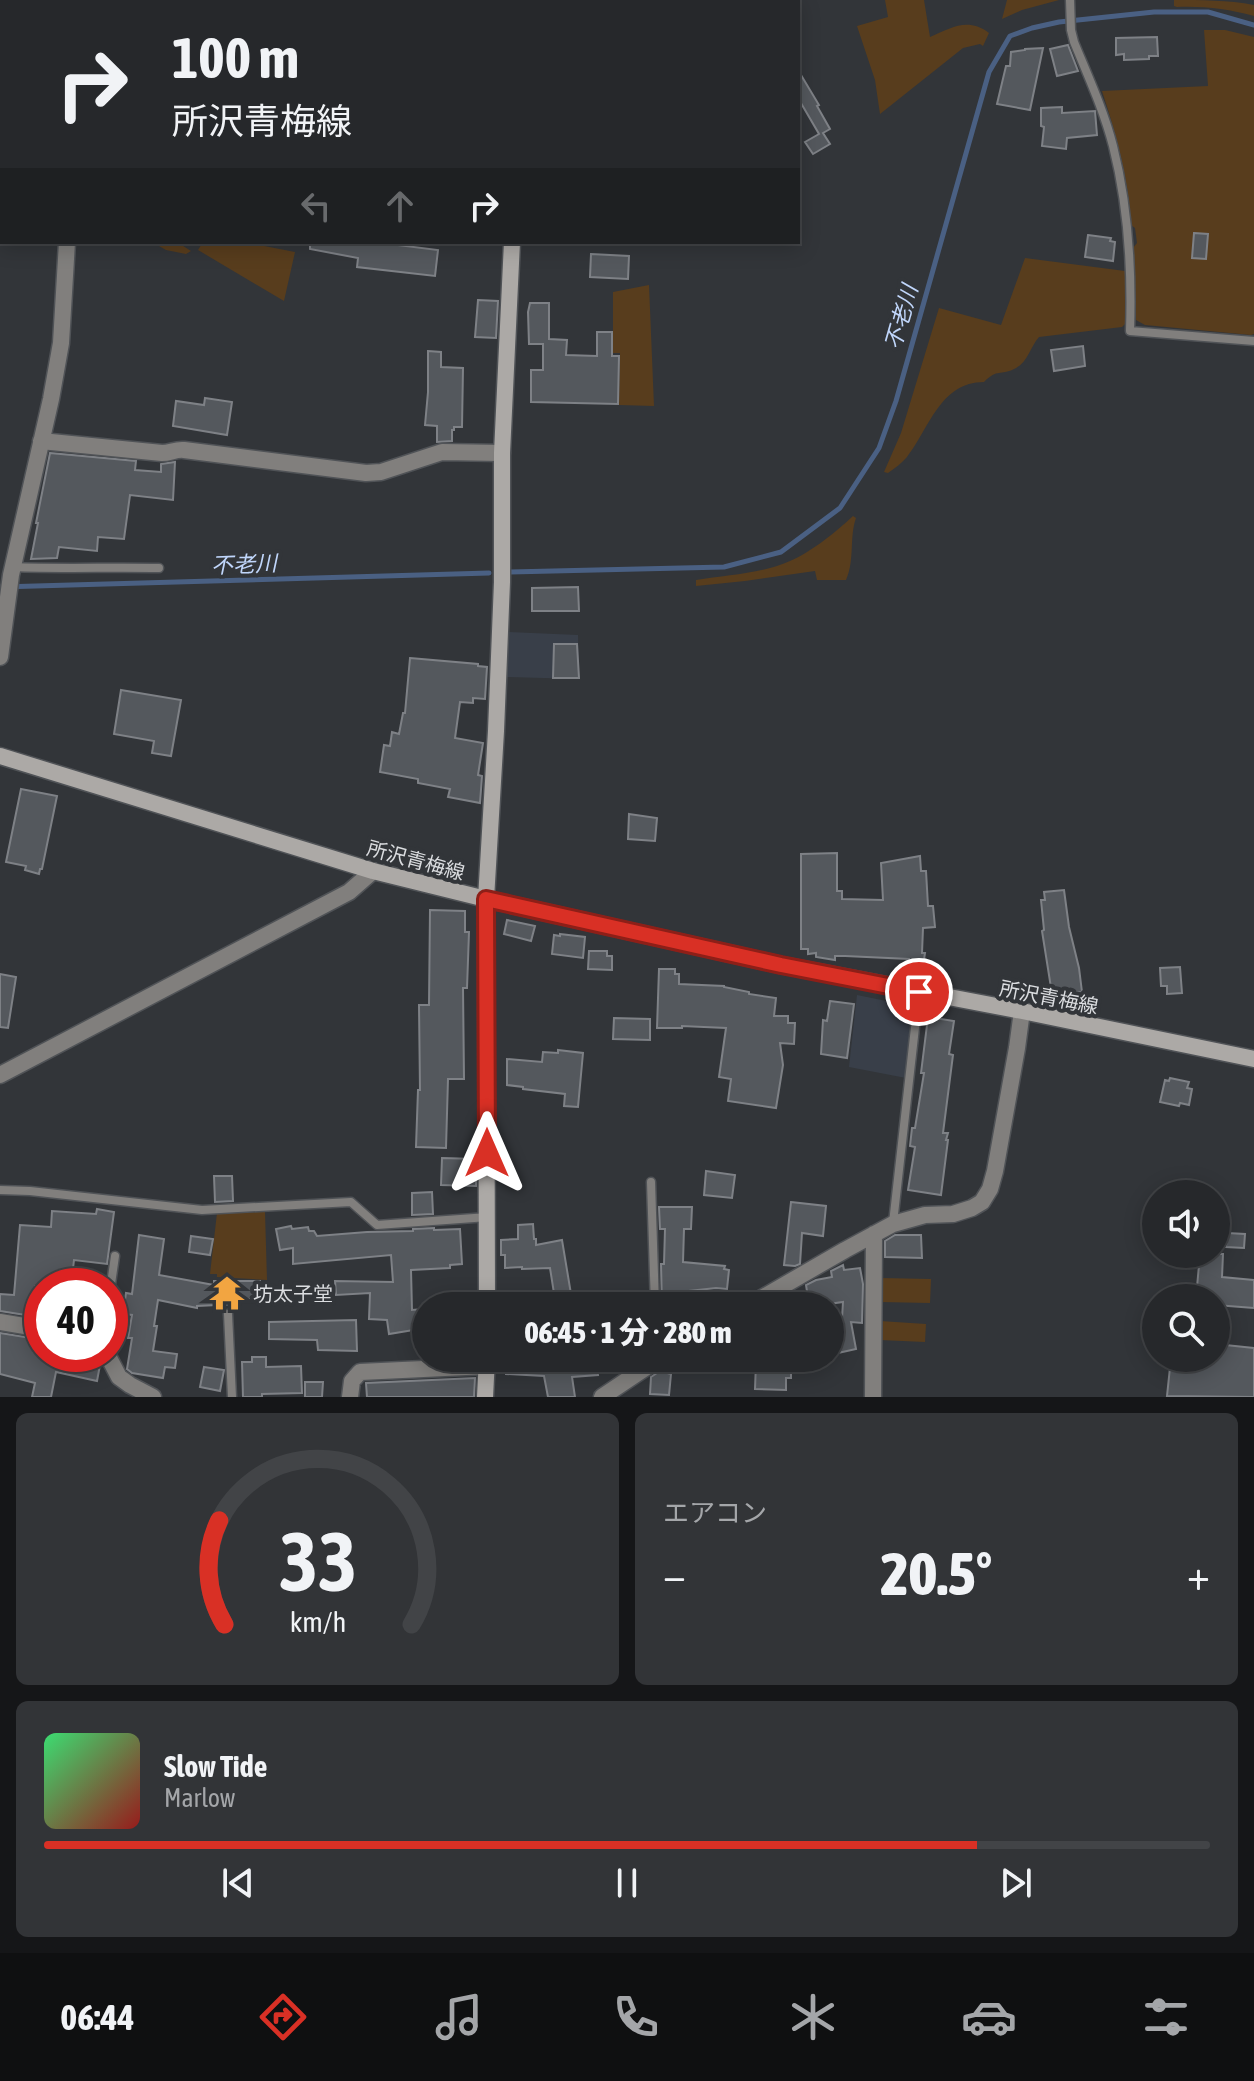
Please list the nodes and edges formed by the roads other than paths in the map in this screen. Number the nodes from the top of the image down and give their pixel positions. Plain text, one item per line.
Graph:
1 (1070, 0) edge
2 (67, 244) edge
3 (512, 244) edge
4 (1254, 341) edge
5 (41, 441) junction
6 (502, 453) junction
7 (159, 568) dead end
8 (11, 578) junction
9 (0, 657) edge
10 (0, 756) edge
11 (373, 871) junction
12 (486, 899) junction
13 (919, 992) junction
14 (1022, 1011) junction
15 (1254, 1059) edge
16 (0, 1075) edge
17 (651, 1182) dead end
18 (0, 1190) edge
19 (488, 1217) junction
20 (893, 1224) junction
21 (874, 1234) junction
22 (115, 1256) dead end
23 (113, 1268) edge
24 (487, 1292) edge
25 (655, 1292) edge
26 (772, 1292) edge
27 (228, 1314) dead end
28 (0, 1322) edge
29 (24, 1326) edge
30 (412, 1368) edge
31 (116, 1372) edge
32 (486, 1372) edge
33 (639, 1372) edge
34 (153, 1397) edge
35 (232, 1397) edge
36 (350, 1397) edge
37 (485, 1397) edge
38 (602, 1397) edge
39 (873, 1397) edge

1 - 4 lane
2 - 5 street
3 - 6 main road
5 - 6 street
5 - 8 street
6 - 12 main road
7 - 8 lane
8 - 9 street
10 - 11 main road, 所沢青梅線
11 - 12 main road, 所沢青梅線
11 - 16 street
12 - 13 main road, 所沢青梅線
12 - 19 main road
13 - 14 main road, 所沢青梅線
13 - 20 lane
14 - 15 main road, 所沢青梅線
14 - 20 street
17 - 25 lane
18 - 19 lane
19 - 24 main road
20 - 21 street
21 - 26 street
21 - 39 street
22 - 23 lane
27 - 35 lane
28 - 29 street
30 - 36 street
31 - 34 street
32 - 37 main road
33 - 38 street

